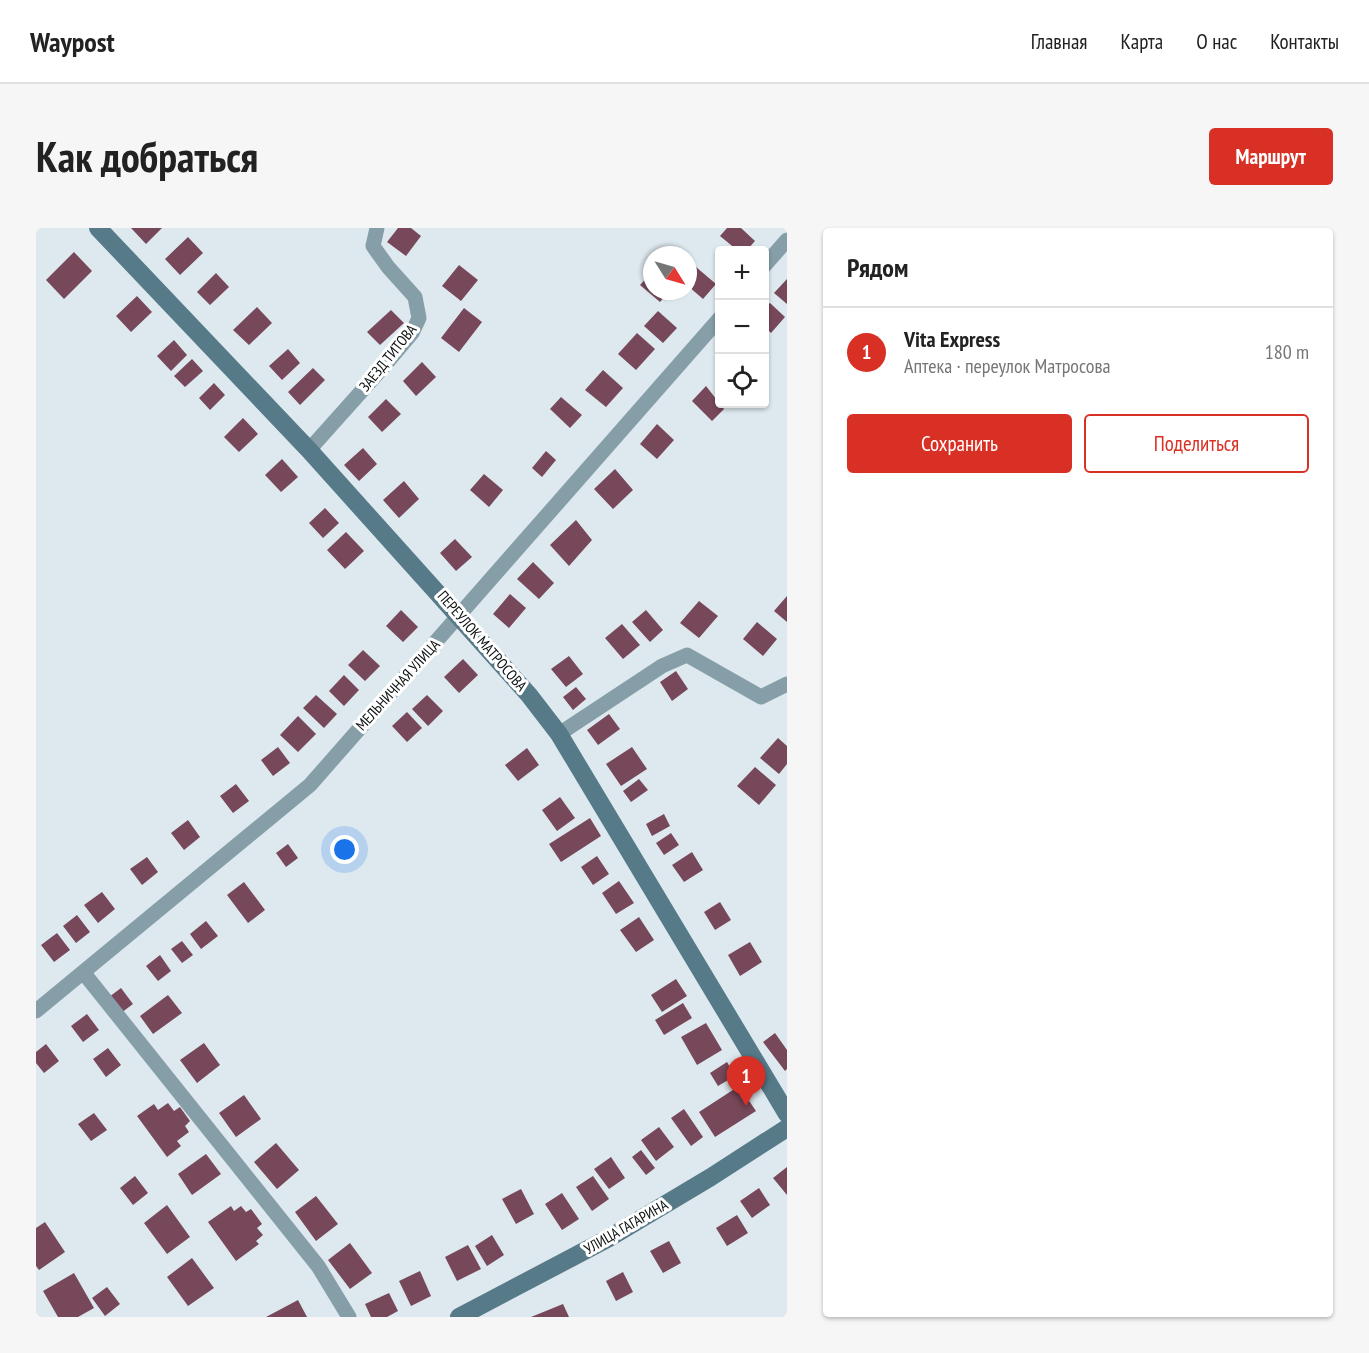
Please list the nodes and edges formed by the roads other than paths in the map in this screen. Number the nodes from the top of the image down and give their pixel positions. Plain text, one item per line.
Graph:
1 (98, 228) edge
2 (377, 228) edge
3 (787, 240) edge
4 (769, 261) edge
5 (715, 324) edge
6 (309, 450) junction
7 (460, 615) junction
8 (787, 684) edge
9 (559, 734) junction
10 (83, 972) junction
11 (36, 1011) edge
12 (787, 1114) edge
13 (787, 1128) edge
14 (349, 1317) edge
15 (459, 1317) edge

1 - 6 main road, ПЕРЕУЛОК МАТРОСОВА
2 - 6 street, ЗАЕЗД ТИТОВА
3 - 4 street
5 - 7 street, МЕЛЬНИЧНАЯ УЛИЦА
6 - 7 main road, ПЕРЕУЛОК МАТРОСОВА
7 - 9 main road, ПЕРЕУЛОК МАТРОСОВА
7 - 10 street, МЕЛЬНИЧНАЯ УЛИЦА
8 - 9 street
9 - 12 main road, ПЕРЕУЛОК МАТРОСОВА
10 - 11 street, МЕЛЬНИЧНАЯ УЛИЦА
10 - 14 street
13 - 15 main road, УЛИЦА ГАГАРИНА

